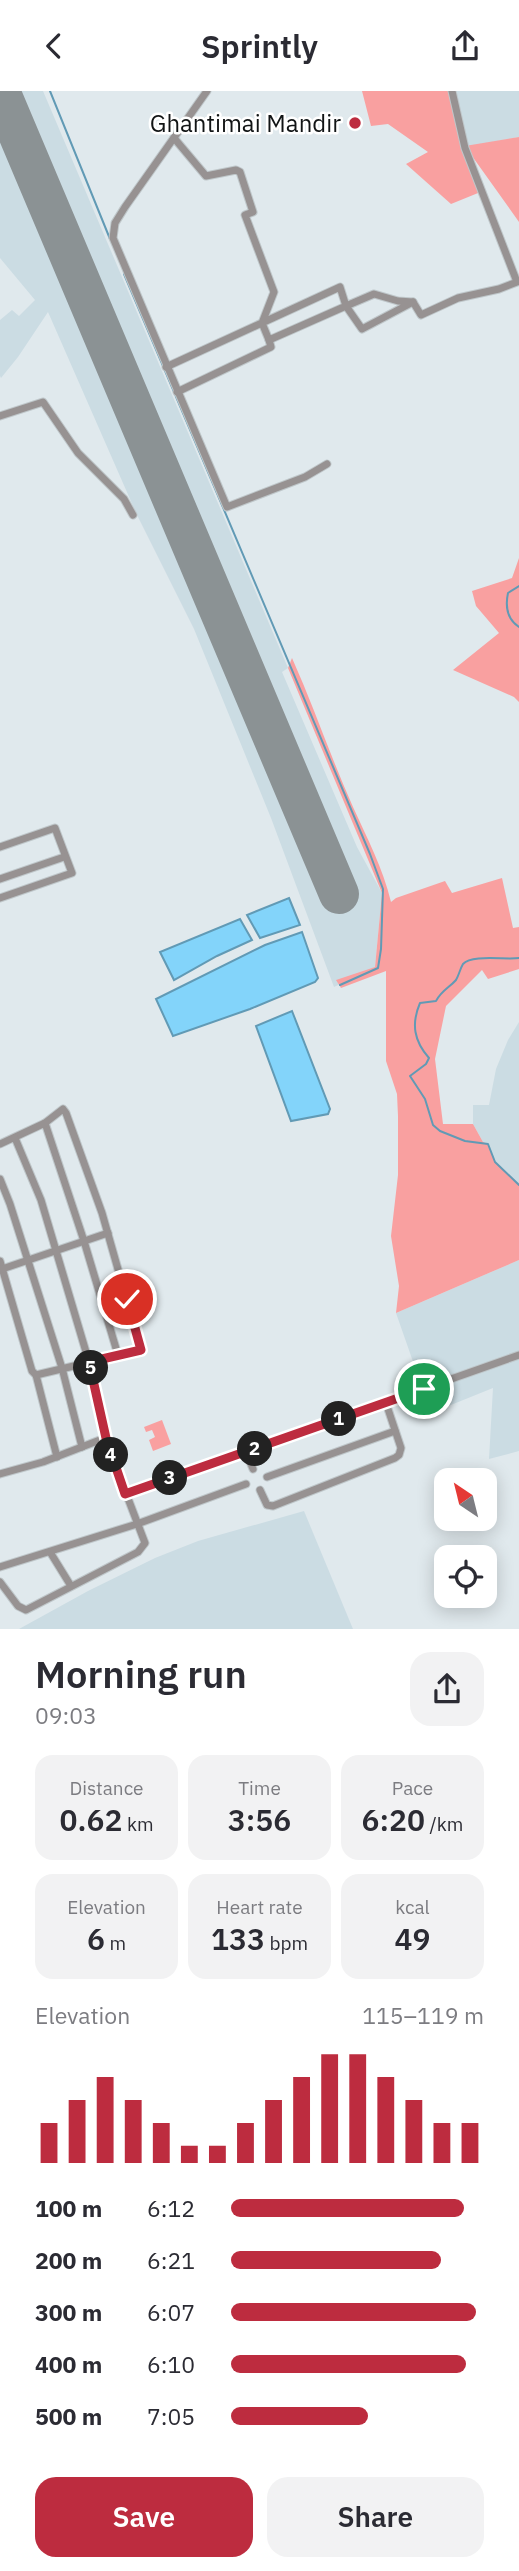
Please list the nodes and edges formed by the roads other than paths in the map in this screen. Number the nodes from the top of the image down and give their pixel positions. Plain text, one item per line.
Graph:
1 (207, 91) edge
2 (452, 91) edge
3 (174, 138) junction
4 (518, 281) edge
5 (413, 302) junction
6 (346, 306) junction
7 (262, 323) junction
8 (269, 340) junction
9 (166, 367) junction
10 (177, 392) junction
11 (0, 416) edge
12 (327, 464) dead end
13 (133, 515) dead end
14 (0, 847) edge
15 (64, 857) junction
16 (0, 880) edge
17 (0, 898) edge
18 (45, 1123) junction
19 (15, 1138) junction
20 (0, 1144) edge
21 (0, 1179) edge
22 (108, 1233) junction
23 (84, 1241) junction
24 (56, 1250) junction
25 (29, 1259) junction
26 (1, 1265) edge
27 (118, 1355) junction
28 (519, 1355) edge
29 (89, 1362) junction
30 (62, 1368) junction
31 (36, 1375) junction
32 (386, 1403) junction
33 (395, 1431) junction
34 (106, 1438) junction
35 (82, 1447) junction
36 (246, 1452) junction
37 (57, 1457) junction
38 (253, 1469) junction
39 (0, 1474) edge
40 (267, 1477) junction
41 (246, 1484) junction
42 (260, 1490) junction
43 (125, 1494) junction
44 (137, 1524) junction
45 (50, 1552) junction
46 (0, 1567) edge
47 (0, 1582) edge
48 (71, 1586) junction

1 - 3 street
2 - 4 street
3 - 7 street
3 - 9 street
4 - 5 street
5 - 6 street
5 - 6 street
6 - 7 street
6 - 8 street
7 - 8 street
7 - 9 street
8 - 10 street
9 - 10 street
10 - 12 street
11 - 13 street
14 - 15 street
15 - 16 street
15 - 17 street
18 - 19 street
18 - 22 street
18 - 23 street
19 - 20 street
19 - 24 street
21 - 25 street
22 - 23 street
22 - 27 street
23 - 24 street
23 - 27 street
24 - 25 street
24 - 29 street
25 - 26 street
25 - 30 street
26 - 31 street
27 - 29 street
28 - 32 street
29 - 30 street
29 - 34 street
30 - 31 street
30 - 35 street
31 - 37 street
32 - 33 street
32 - 36 street
33 - 40 street
33 - 42 street
34 - 35 street
34 - 43 street
35 - 37 street
36 - 38 street
36 - 43 street
37 - 39 street
38 - 40 street
38 - 41 street
40 - 42 street
41 - 42 street
41 - 44 street
43 - 44 street
44 - 45 street
44 - 48 street
45 - 46 street
45 - 48 street
47 - 48 street

